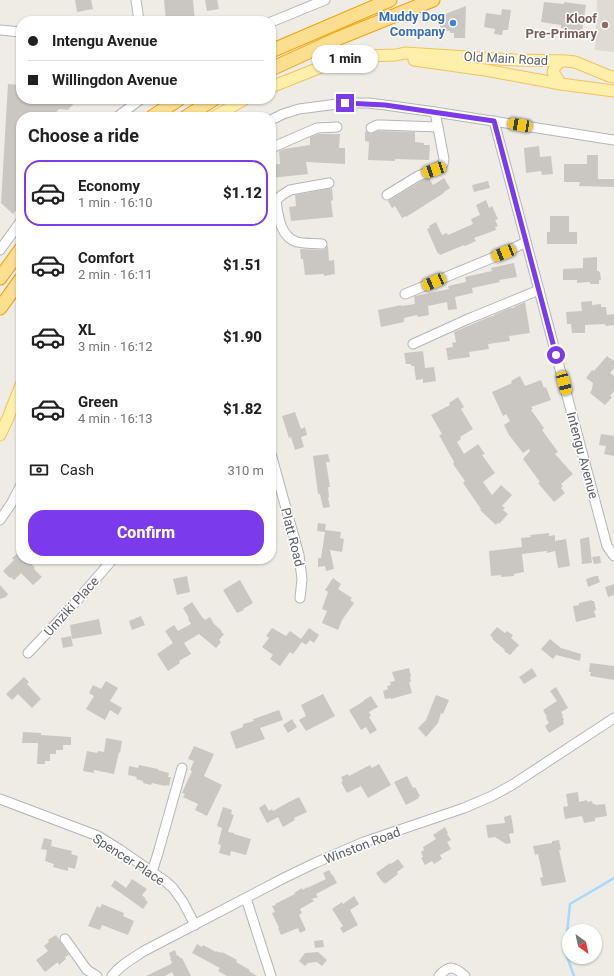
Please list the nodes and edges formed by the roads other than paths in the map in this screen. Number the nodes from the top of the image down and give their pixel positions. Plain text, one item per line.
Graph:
1 (136, 0) edge
2 (326, 0) edge
3 (390, 0) edge
4 (433, 0) edge
5 (138, 16) edge
6 (276, 20) edge
7 (0, 28) edge
8 (16, 31) edge
9 (276, 49) edge
10 (396, 55) junction
11 (528, 56) junction
12 (560, 61) junction
13 (276, 67) edge
14 (614, 77) edge
15 (536, 79) junction
16 (561, 84) junction
17 (276, 85) edge
18 (614, 91) edge
19 (134, 104) edge
20 (172, 104) edge
21 (206, 104) edge
22 (237, 104) edge
23 (124, 112) edge
24 (160, 112) edge
25 (194, 112) edge
26 (223, 112) edge
27 (435, 112) junction
28 (276, 118) edge
29 (494, 121) junction
30 (337, 127) dead end
31 (438, 127) junction
32 (371, 128) dead end
33 (614, 140) edge
34 (276, 146) edge
35 (329, 183) dead end
36 (387, 195) dead end
37 (276, 201) edge
38 (276, 209) edge
39 (16, 228) edge
40 (526, 242) junction
41 (322, 244) dead end
42 (0, 250) edge
43 (16, 256) edge
44 (0, 278) edge
45 (16, 286) edge
46 (539, 290) junction
47 (405, 294) dead end
48 (0, 308) edge
49 (413, 344) dead end
50 (16, 398) edge
51 (0, 434) edge
52 (276, 472) edge
53 (16, 494) edge
54 (0, 520) edge
55 (614, 556) edge
56 (110, 564) edge
57 (300, 598) dead end
58 (28, 653) dead end
59 (614, 718) edge
60 (182, 768) dead end
61 (0, 799) edge
62 (152, 872) junction
63 (246, 898) junction
64 (195, 925) junction
65 (65, 939) dead end
66 (97, 976) edge
67 (112, 976) edge
68 (270, 976) edge
69 (439, 976) edge
70 (465, 976) edge

1 - 5 street
2 - 6 street
3 - 9 highway
4 - 13 highway
7 - 8 street
10 - 11 main road, Old Main Road
10 - 15 main road, Old Main Road
10 - 17 main road, Old Main Road
11 - 12 main road, Old Main Road
11 - 15 main road
12 - 14 main road, Old Main Road
12 - 16 main road
15 - 16 main road, Old Main Road
16 - 18 main road, Old Main Road
19 - 23 street
20 - 24 highway
21 - 25 highway
22 - 26 main road
27 - 28 street
27 - 29 street
27 - 31 street
29 - 33 street
29 - 40 street, Intengu Avenue
30 - 34 street
31 - 32 street
31 - 36 street
35 - 37 street
38 - 41 street
39 - 42 street
40 - 46 street, Intengu Avenue
40 - 47 street
43 - 44 highway
45 - 48 highway
46 - 49 street
46 - 55 street, Intengu Avenue
50 - 51 main road
52 - 57 street, Platt Road
53 - 54 street
56 - 58 street, Umziki Place
59 - 63 street, Winston Road
60 - 62 street
61 - 62 street, Spencer Place
62 - 64 street, Spencer Place
63 - 64 street, Winston Road
63 - 68 street
64 - 67 street, Winston Road
65 - 66 street
69 - 70 street

